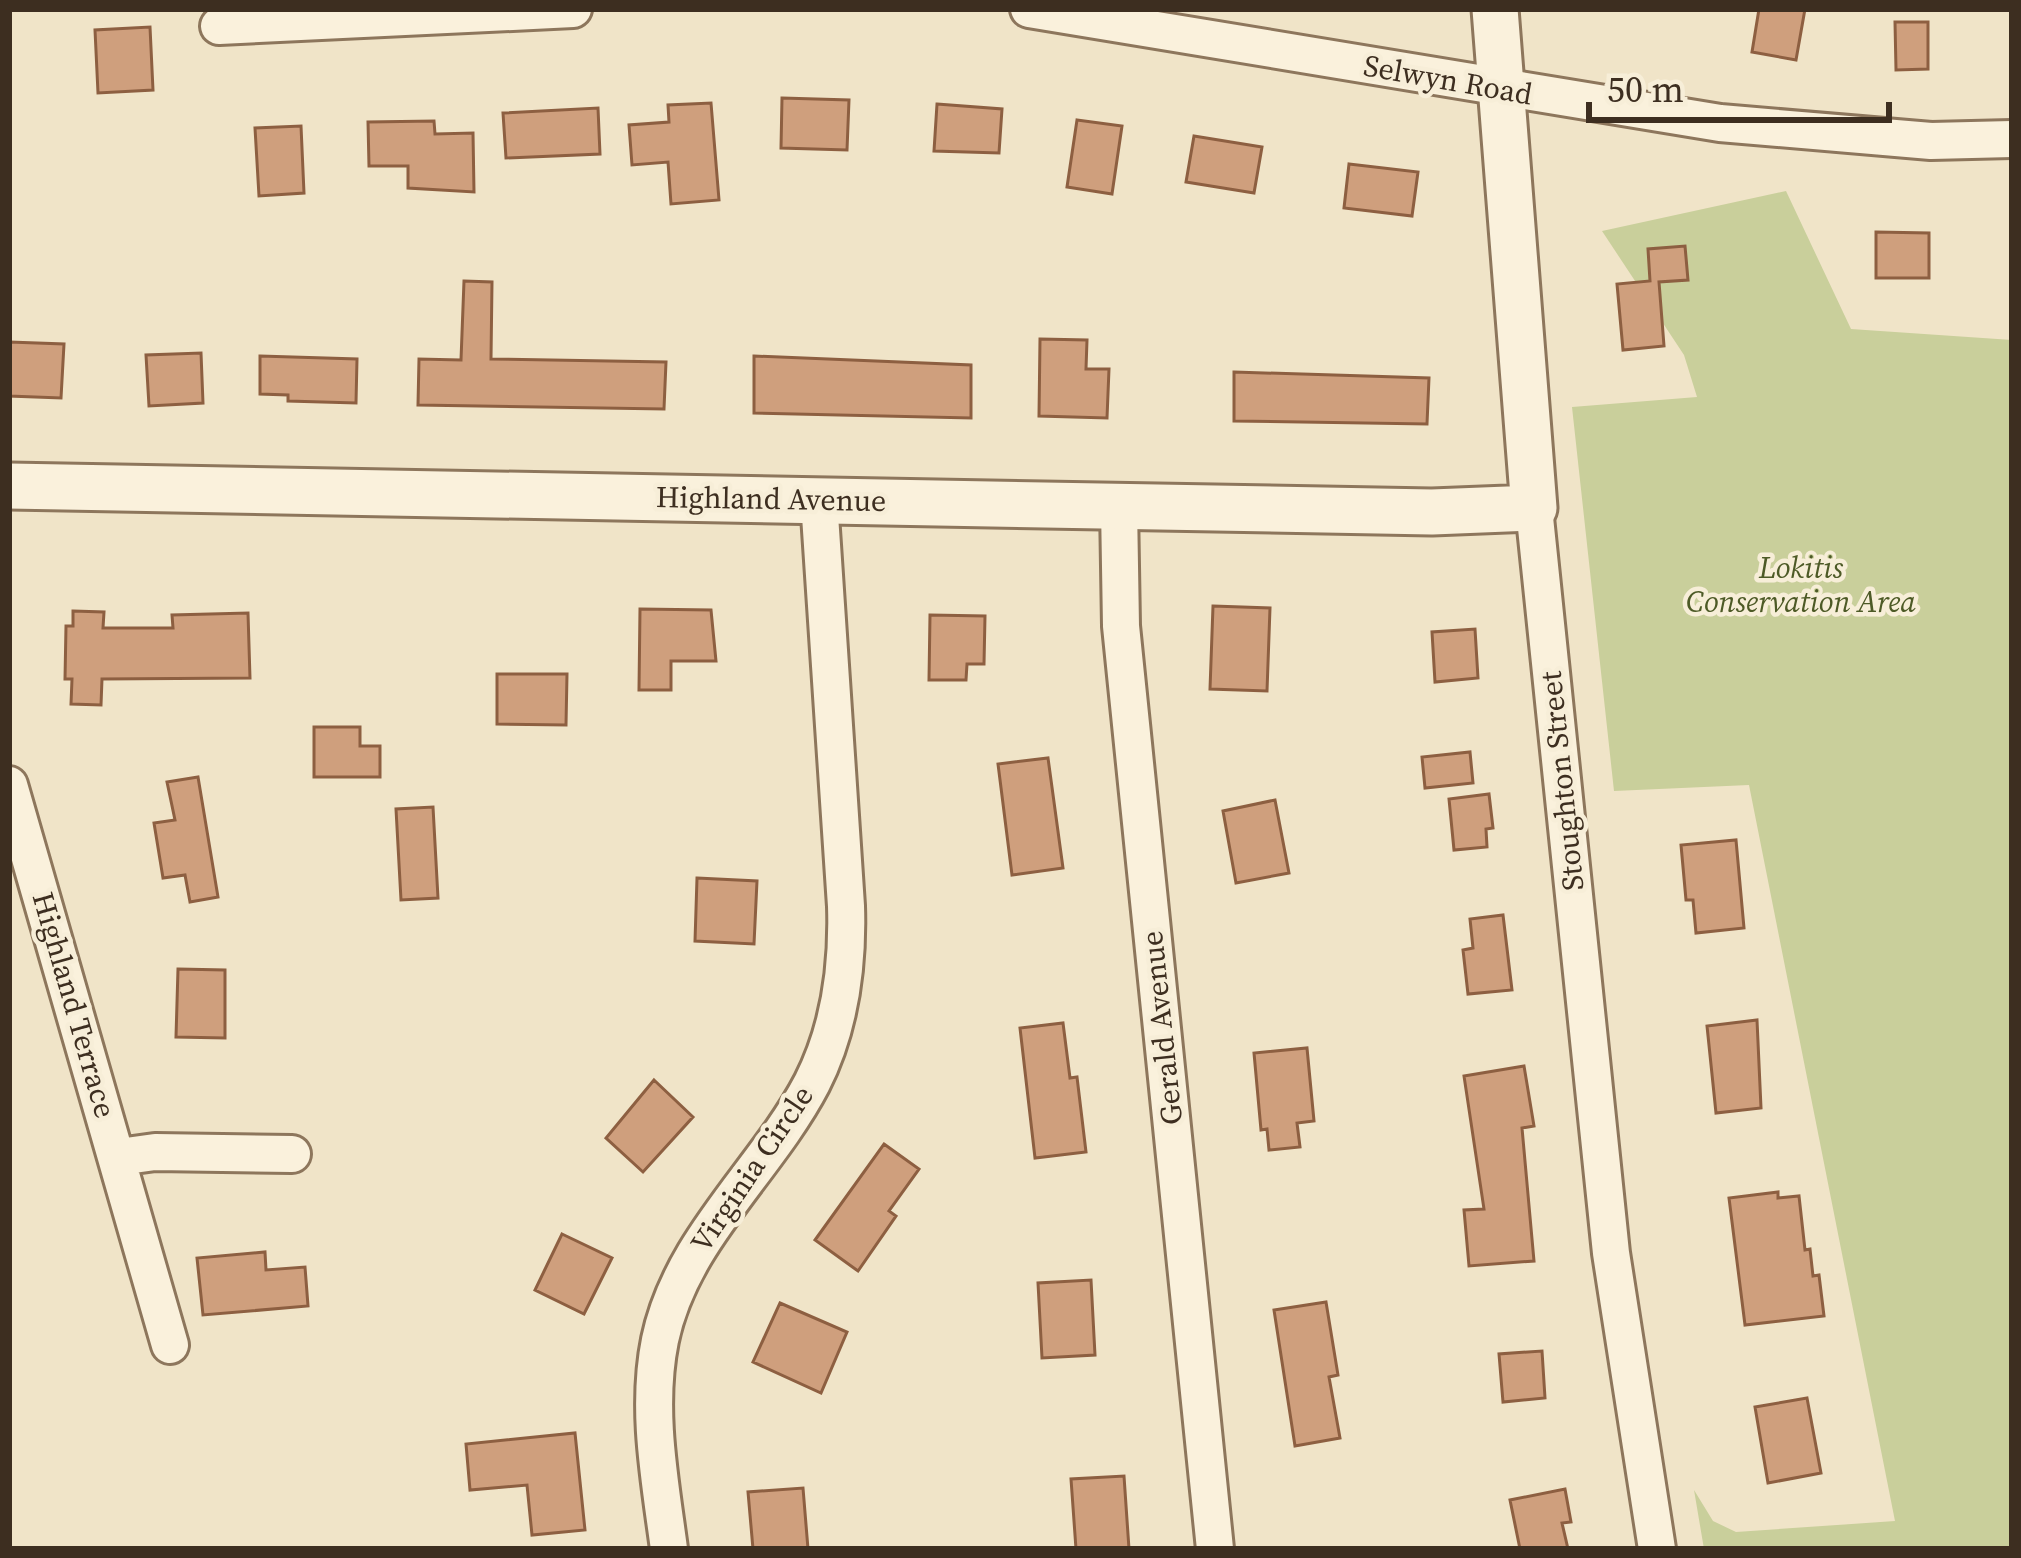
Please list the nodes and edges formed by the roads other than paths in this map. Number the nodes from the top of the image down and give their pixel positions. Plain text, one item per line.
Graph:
1 (573, 9) edge
2 (1029, 9) edge
3 (1495, 9) edge
4 (219, 26) dead end
5 (1502, 91) junction
6 (2012, 140) edge
7 (9, 486) edge
8 (819, 500) junction
9 (1119, 506) junction
10 (1534, 508) junction
11 (9, 784) edge
12 (292, 1154) dead end
13 (119, 1157) junction
14 (170, 1345) dead end
15 (669, 1549) edge
16 (1215, 1549) edge
17 (1657, 1549) edge

1 - 4 street
2 - 5 street, Selwyn Road
3 - 5 street, Stoughton Street
5 - 6 street, Selwyn Road
5 - 10 street, Stoughton Street
7 - 8 street, Highland Avenue
8 - 9 street, Highland Avenue
8 - 15 street, Virginia Circle
9 - 10 street, Highland Avenue
9 - 16 street, Gerald Avenue
10 - 17 street, Stoughton Street
11 - 13 street, Highland Terrace
12 - 13 street, Highland Terrace
13 - 14 street, Highland Terrace

